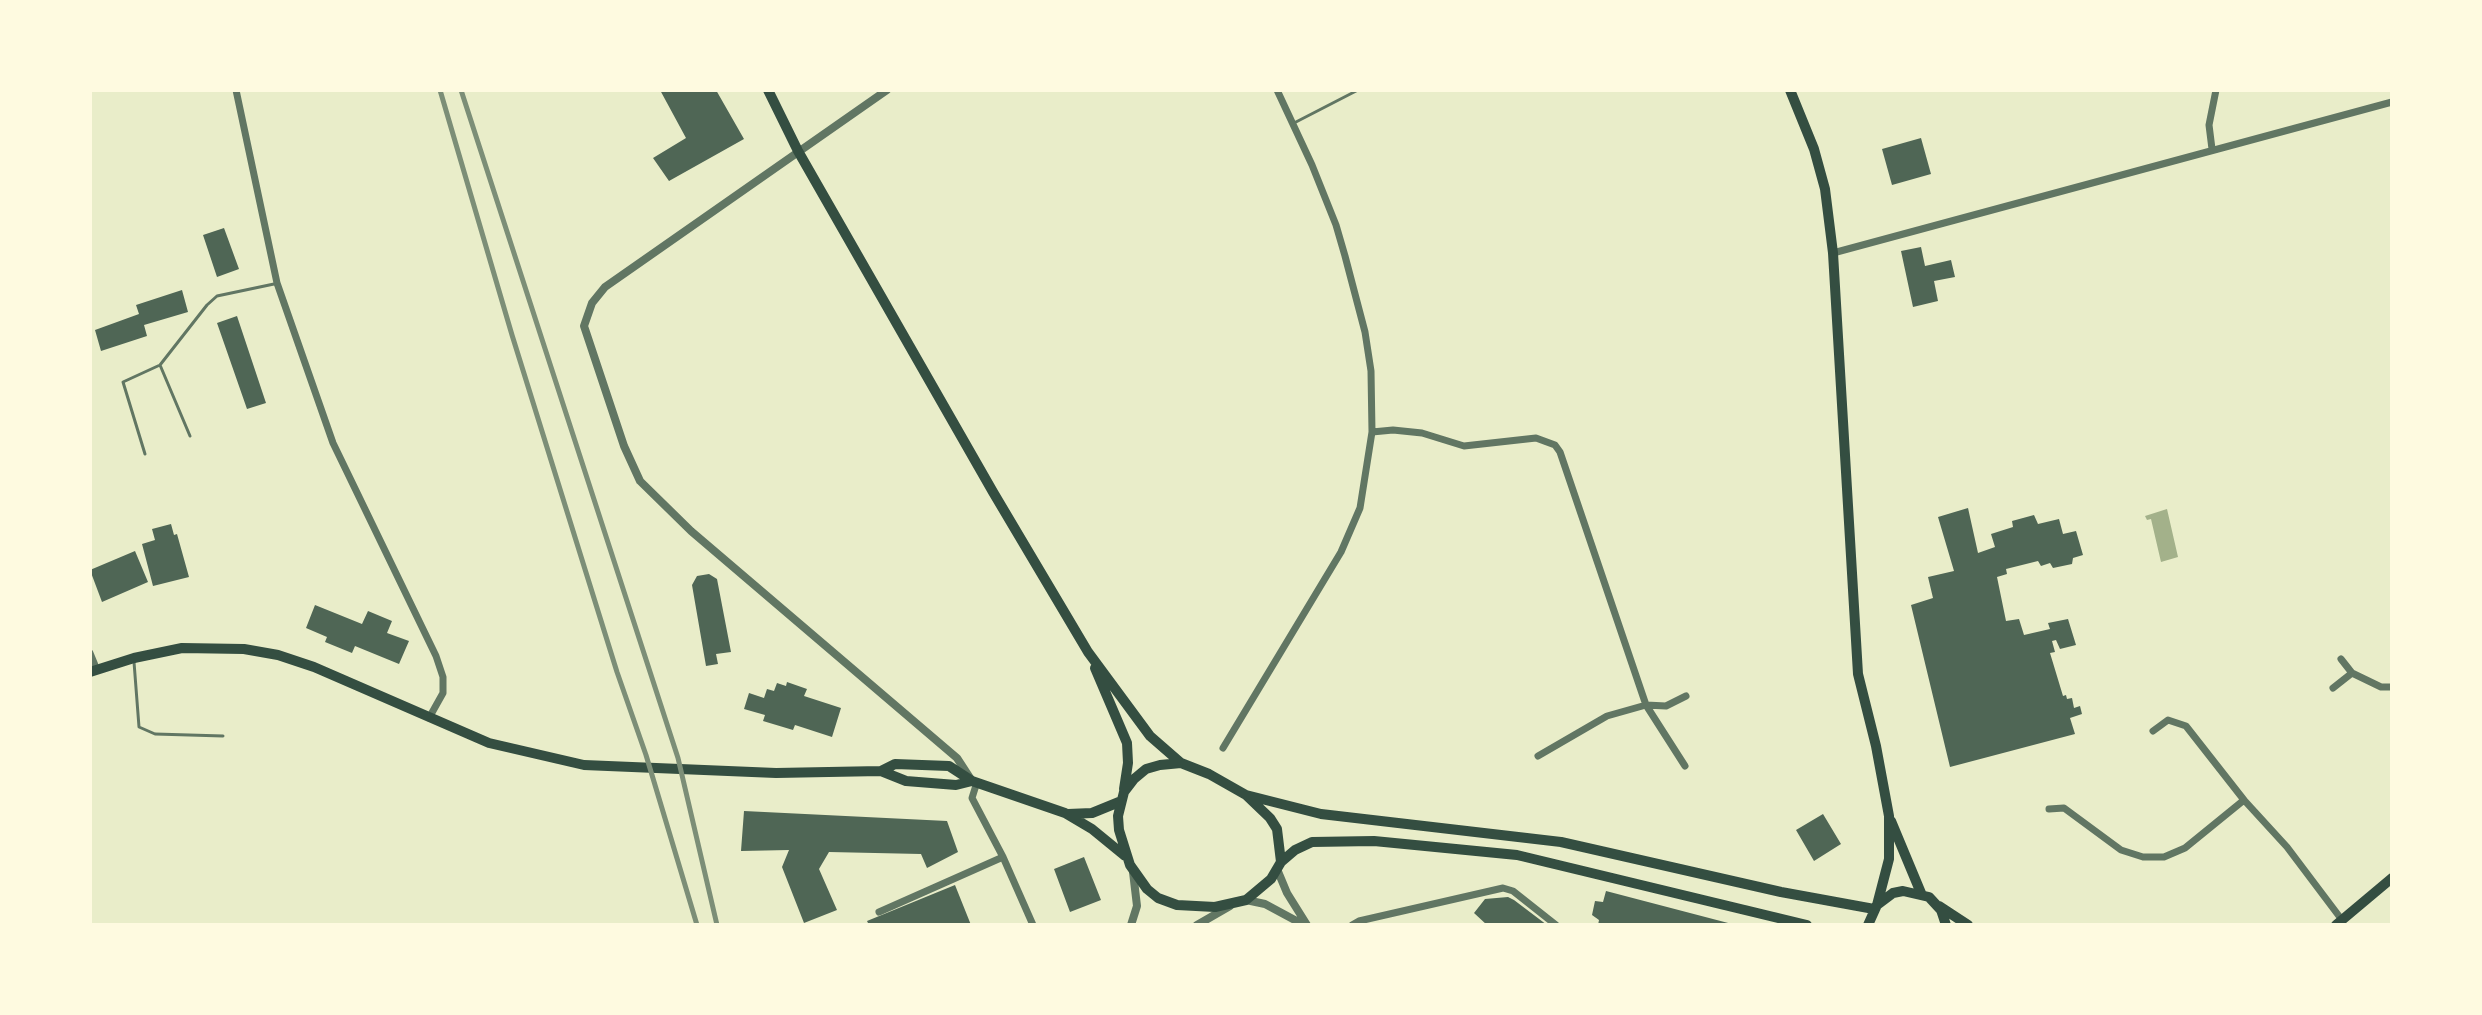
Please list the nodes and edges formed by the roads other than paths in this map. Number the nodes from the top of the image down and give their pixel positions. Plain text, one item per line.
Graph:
1 (236, 90) edge
2 (768, 90) edge
3 (887, 90) edge
4 (1277, 90) edge
5 (1358, 90) edge
6 (1790, 90) edge
7 (2216, 90) edge
8 (2392, 102) edge
9 (1293, 124) junction
10 (2212, 149) junction
11 (798, 151) junction
12 (1833, 253) junction
13 (277, 283) junction
14 (160, 365) junction
15 (1372, 432) junction
16 (190, 436) dead end
17 (145, 454) dead end
18 (1088, 652) junction
19 (90, 653) edge
20 (134, 658) junction
21 (2341, 659) dead end
22 (93, 671) edge
23 (2352, 673) junction
24 (2392, 687) edge
25 (2333, 688) dead end
26 (1686, 696) dead end
27 (1646, 705) junction
28 (429, 718) junction
29 (2153, 731) dead end
30 (223, 736) dead end
31 (1223, 748) dead end
32 (1538, 756) dead end
33 (1181, 763) junction
34 (1685, 766) dead end
35 (881, 771) junction
36 (974, 782) junction
37 (1246, 795) junction
38 (1122, 797) junction
39 (2244, 800) junction
40 (2049, 809) dead end
41 (1065, 813) junction
42 (1889, 816) junction
43 (1003, 857) junction
44 (1126, 857) junction
45 (1279, 865) junction
46 (1133, 872) junction
47 (2392, 878) edge
48 (1921, 893) junction
49 (1246, 900) junction
50 (1935, 902) junction
51 (1231, 905) junction
52 (1876, 907) junction
53 (879, 912) dead end
54 (2339, 922) edge
55 (1033, 925) edge
56 (1131, 925) edge
57 (1197, 925) edge
58 (1305, 925) edge
59 (1352, 925) edge
60 (1556, 925) edge
61 (1807, 925) edge
62 (1868, 925) edge
63 (1946, 925) edge
64 (1968, 925) edge

1 - 13 street
2 - 11 main road
3 - 11 street
4 - 9 street
5 - 9 lane
6 - 12 main road
7 - 10 street
8 - 10 street
9 - 15 street
10 - 12 street
11 - 18 main road
11 - 36 street
12 - 42 main road
13 - 14 lane
13 - 28 street
14 - 16 lane
14 - 17 lane
15 - 27 street
15 - 31 street
18 - 33 main road
18 - 38 main road
19 - 22 street
20 - 22 main road
20 - 28 main road
20 - 30 lane
21 - 23 street
23 - 24 street
23 - 25 street
26 - 27 street
27 - 32 street
27 - 34 street
28 - 35 main road
29 - 39 street
33 - 37 main road
33 - 38 main road
35 - 36 main road
35 - 36 main road
36 - 41 main road
36 - 43 street
37 - 45 main road
37 - 52 main road
38 - 41 main road
38 - 44 main road
39 - 40 street
39 - 54 street
41 - 44 main road
42 - 48 main road
42 - 52 main road
43 - 53 street
43 - 55 street
44 - 46 main road
45 - 49 main road
45 - 58 street
45 - 61 main road
46 - 51 main road
46 - 56 street
47 - 54 main road
48 - 50 main road
48 - 52 main road
49 - 51 main road
49 - 58 street
50 - 63 main road
50 - 64 main road
51 - 57 street
52 - 62 main road
59 - 60 street

